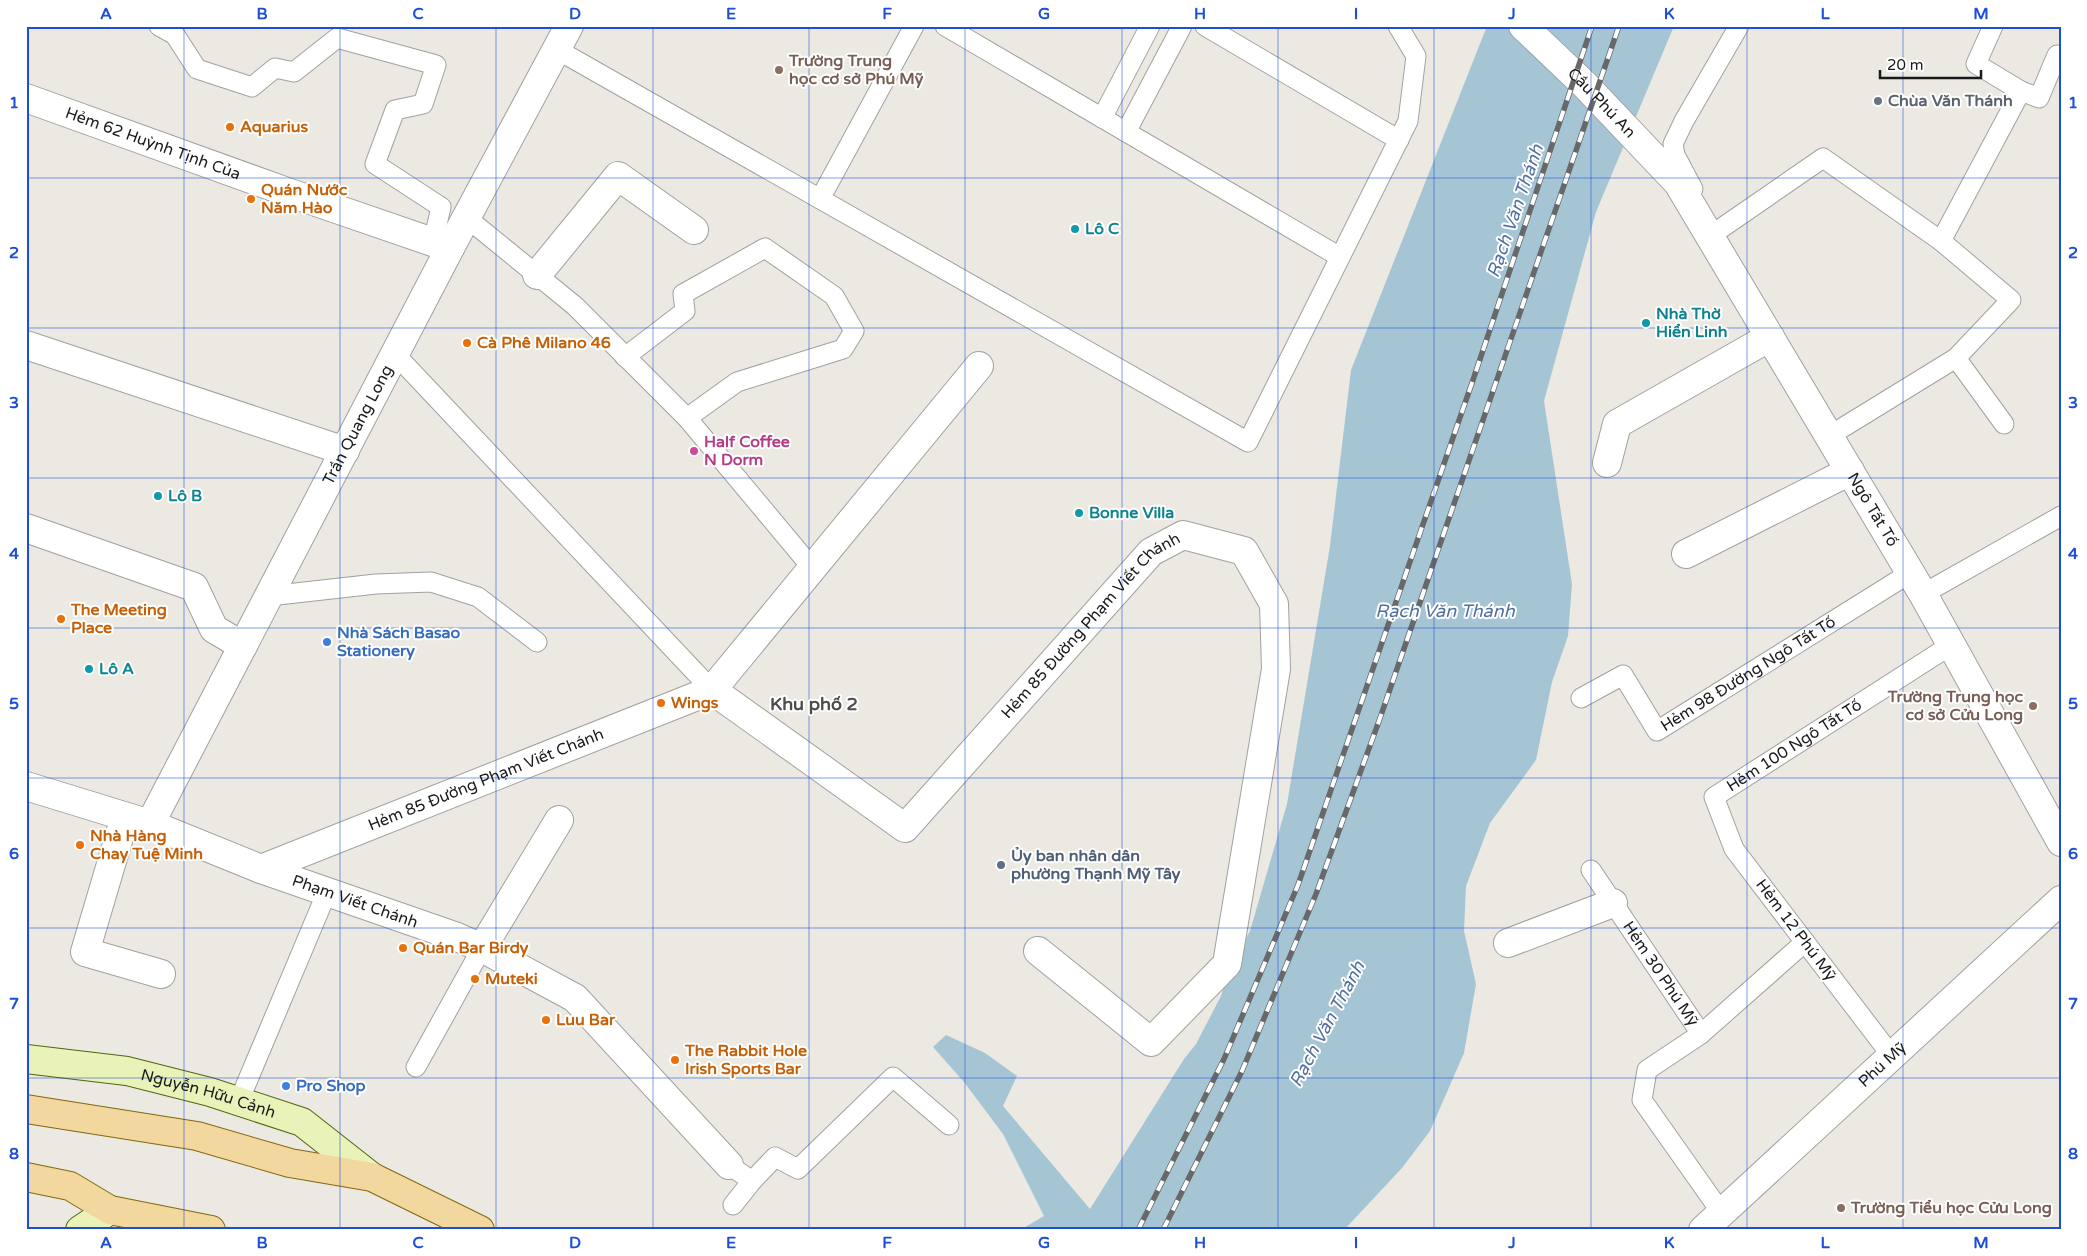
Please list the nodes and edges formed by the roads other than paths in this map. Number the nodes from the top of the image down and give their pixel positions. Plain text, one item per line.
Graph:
1 (159, 26) edge
2 (914, 26) edge
3 (945, 26) edge
4 (1150, 26) edge
5 (1182, 26) edge
6 (1205, 26) edge
7 (1398, 26) edge
8 (1523, 26) edge
9 (1739, 26) edge
10 (1993, 26) edge
11 (562, 38) edge
12 (2057, 55) dead end
13 (2021, 91) junction
14 (26, 98) edge
15 (1102, 118) junction
16 (1126, 132) junction
17 (1398, 140) junction
18 (1678, 183) joint
19 (820, 199) junction
20 (467, 218) junction
21 (694, 230) dead end
22 (1710, 236) junction
23 (1941, 241) junction
24 (442, 245) junction
25 (1340, 257) junction
26 (537, 275) junction
27 (1770, 337) junction
28 (26, 345) edge
29 (396, 354) junction
30 (626, 357) junction
31 (1956, 358) junction
32 (979, 366) dead end
33 (687, 418) junction
34 (2004, 424) dead end
35 (1829, 436) junction
36 (345, 451) junction
37 (1607, 463) dead end
38 (1850, 471) junction
39 (2061, 516) edge
40 (26, 528) edge
41 (1686, 554) dead end
42 (813, 569) junction
43 (1917, 584) junction
44 (269, 596) junction
45 (537, 642) dead end
46 (1951, 645) junction
47 (243, 646) junction
48 (712, 690) junction
49 (1581, 698) dead end
50 (26, 786) edge
51 (1714, 797) joint
52 (559, 820) dead end
53 (137, 821) junction
54 (2061, 842) edge
55 (261, 869) junction
56 (1591, 870) dead end
57 (327, 892) junction
58 (2061, 900) edge
59 (1613, 903) junction
60 (1805, 942) junction
61 (1508, 943) dead end
62 (482, 948) junction
63 (1038, 951) dead end
64 (161, 974) dead end
65 (1701, 1034) junction
66 (1891, 1055) junction
67 (26, 1059) edge
68 (416, 1067) dead end
69 (239, 1101) junction
70 (26, 1109) edge
71 (949, 1125) dead end
72 (729, 1165) joint
73 (372, 1177) junction
74 (26, 1178) edge
75 (752, 1181) junction
76 (733, 1205) dead end
77 (110, 1210) junction
78 (1712, 1221) edge
79 (80, 1230) edge
80 (211, 1230) edge
81 (480, 1230) edge

1 - 24 lane
2 - 19 lane
3 - 15 lane
4 - 15 lane
5 - 16 lane
6 - 17 lane
7 - 17 lane
8 - 18 street, Cầu Phú An
9 - 22 lane
10 - 13 lane
11 - 19 lane
11 - 20 street, Trần Quang Long
12 - 13 lane
13 - 23 lane
14 - 24 street, Hẻm 62 Huỳnh Tịnh Của
15 - 16 lane
16 - 25 lane
17 - 25 lane
18 - 22 street, Ngô Tất Tố
19 - 25 lane
20 - 24 street, Trần Quang Long
20 - 26 lane
21 - 26 street
22 - 23 lane
22 - 27 street, Ngô Tất Tố
23 - 31 lane
24 - 29 street, Trần Quang Long
26 - 30 lane
27 - 35 street, Ngô Tất Tố
27 - 37 street
28 - 36 street
29 - 36 street, Trần Quang Long
29 - 48 lane
30 - 33 lane
30 - 33 lane
31 - 34 lane
31 - 35 lane
32 - 42 street, Hẻm 85 Đường Phạm Viết Chánh
33 - 42 lane
35 - 38 street, Ngô Tất Tố
36 - 44 street, Trần Quang Long
38 - 41 street
38 - 43 street, Ngô Tất Tố
39 - 43 lane
40 - 47 street
42 - 48 street, Hẻm 85 Đường Phạm Viết Chánh
43 - 46 street, Ngô Tất Tố
43 - 49 lane, Hẻm 98 Đường Ngô Tất Tố
44 - 45 lane
44 - 47 street, Trần Quang Long
46 - 51 lane, Hẻm 100 Ngô Tất Tố
46 - 54 street, Ngô Tất Tố
47 - 53 street, Trần Quang Long
48 - 55 street, Hẻm 85 Đường Phạm Viết Chánh
48 - 63 street, Hẻm 85 Đường Phạm Viết Chánh
50 - 53 street, Phạm Viết Chánh
51 - 60 lane, Hẻm 12 Phú Mỹ
52 - 62 street
53 - 55 street, Phạm Viết Chánh
53 - 64 street, Trần Quang Long
55 - 57 street, Phạm Viết Chánh
56 - 59 lane, Hẻm 30 Phú Mỹ
57 - 62 street, Phạm Viết Chánh
57 - 69 lane
58 - 66 street, Phú Mỹ
59 - 61 street
59 - 65 lane, Hẻm 30 Phú Mỹ
60 - 65 lane
60 - 66 lane, Hẻm 12 Phú Mỹ
62 - 68 lane
62 - 72 street, Phạm Viết Chánh
65 - 78 lane, Hẻm 30 Phú Mỹ
66 - 78 street, Phú Mỹ
67 - 69 main road, Nguyễn Hữu Cảnh
69 - 73 main road, Nguyễn Hữu Cảnh
70 - 73 main road, Nguyễn Hữu Cảnh
71 - 75 lane
72 - 75 lane
73 - 81 main road, Nguyễn Hữu Cảnh
74 - 77 main road
75 - 76 lane
77 - 79 main road
77 - 80 main road

